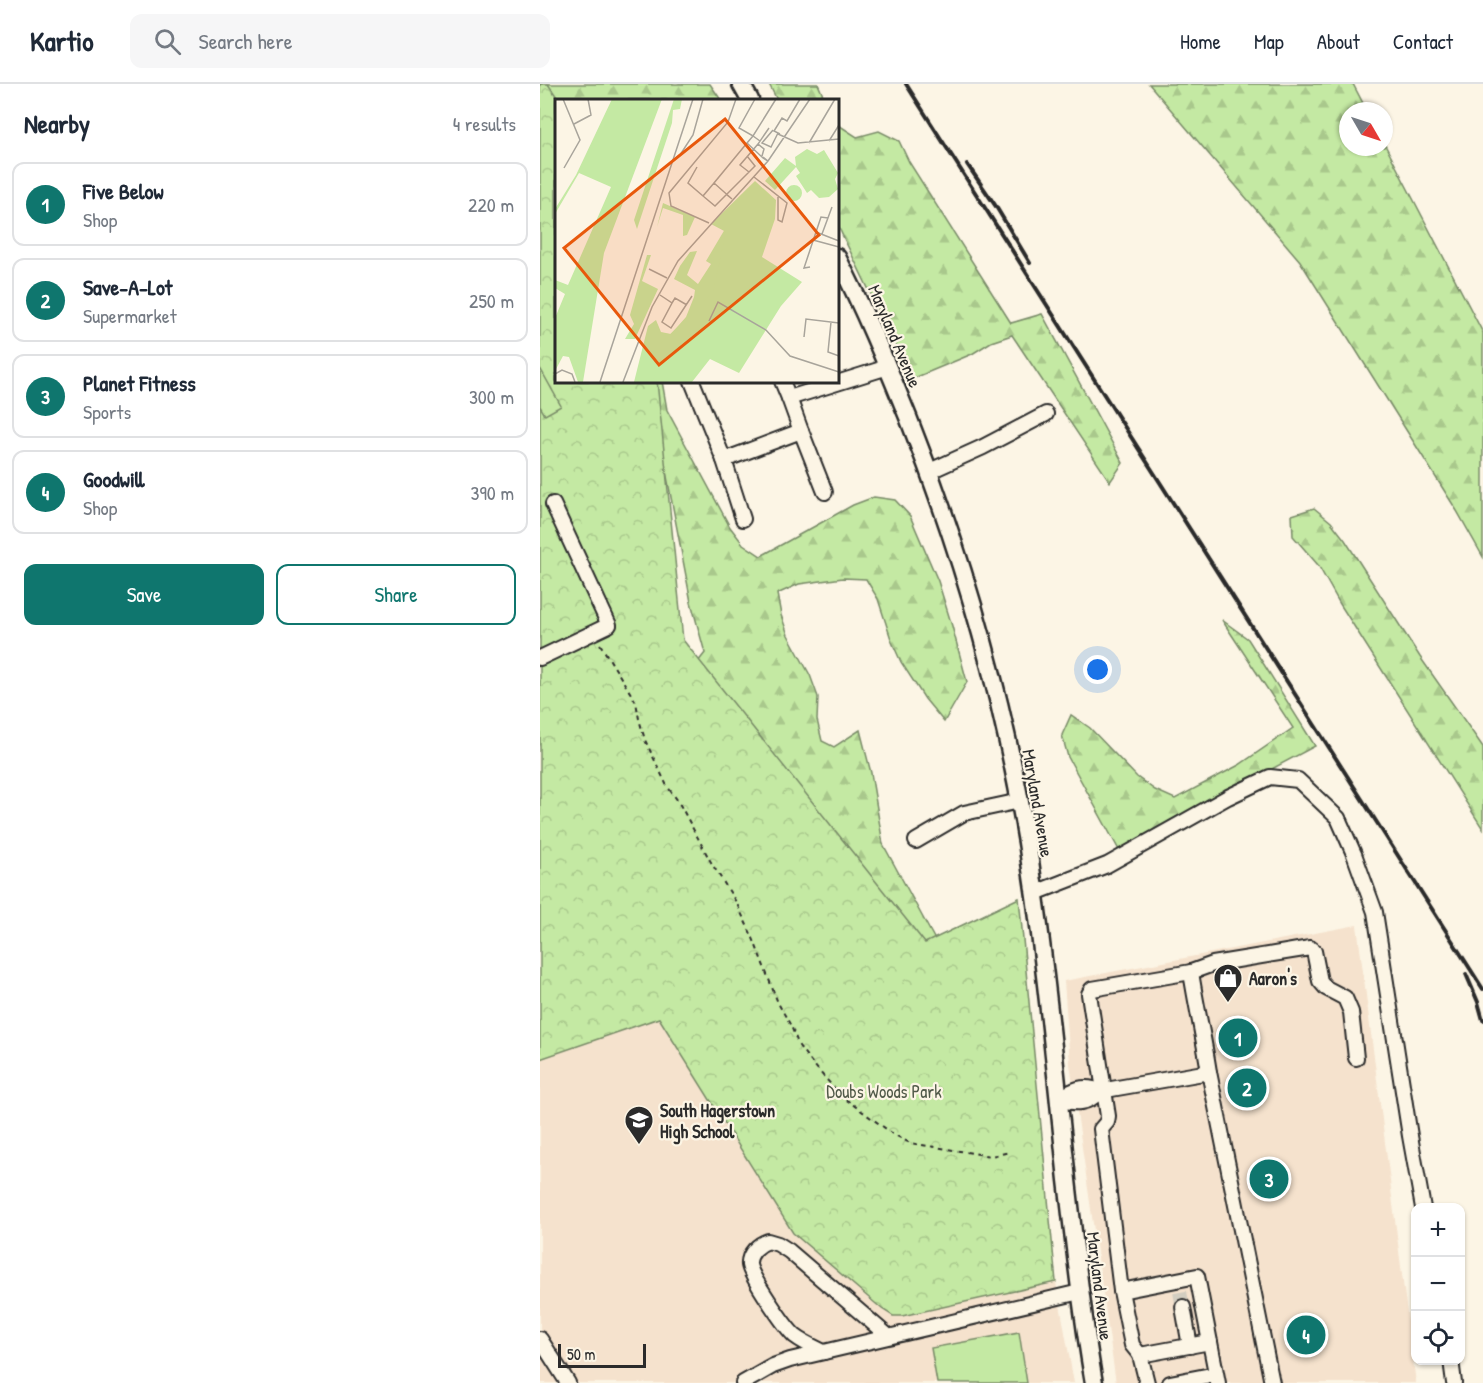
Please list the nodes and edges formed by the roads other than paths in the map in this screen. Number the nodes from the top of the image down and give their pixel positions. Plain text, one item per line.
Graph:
1 (741, 84) edge
2 (749, 99) edge
3 (838, 259) edge
4 (888, 367) junction
5 (692, 382) edge
6 (782, 382) edge
7 (789, 398) junction
8 (1046, 414) dead end
9 (801, 430) junction
10 (724, 460) junction
11 (930, 471) junction
12 (825, 492) dead end
13 (553, 504) dead end
14 (743, 519) dead end
15 (540, 658) edge
16 (1020, 801) junction
17 (916, 841) dead end
18 (1035, 893) junction
19 (1191, 972) junction
20 (1356, 1058) dead end
21 (1209, 1072) junction
22 (1102, 1090) junction
23 (1058, 1099) junction
24 (1422, 1203) edge
25 (1121, 1291) junction
26 (1080, 1292) junction
27 (1183, 1307) tunnel mouth
28 (888, 1336) junction
29 (540, 1339) edge
30 (1210, 1342) junction
31 (1190, 1346) junction
32 (824, 1352) junction
33 (1140, 1355) junction
34 (1452, 1365) edge
35 (1217, 1379) edge
36 (568, 1383) edge
37 (743, 1383) edge
38 (1094, 1383) edge
39 (1147, 1383) edge
40 (1170, 1383) edge
41 (1272, 1383) edge
42 (1454, 1383) edge

1 - 2 main road
3 - 4 main road, Maryland Avenue
4 - 7 lane
4 - 11 main road, Maryland Avenue
5 - 10 lane
6 - 7 lane
7 - 9 lane
8 - 11 lane
9 - 10 lane
9 - 12 lane
10 - 14 lane
11 - 16 main road, Maryland Avenue
13 - 15 lane
16 - 17 lane
16 - 18 main road, Maryland Avenue
18 - 23 main road, Maryland Avenue
18 - 24 lane
19 - 20 lane
19 - 21 lane
19 - 22 lane
21 - 22 lane
21 - 41 lane
22 - 23 lane
22 - 25 lane
23 - 26 main road, Maryland Avenue
25 - 30 lane
25 - 33 lane
26 - 28 lane
26 - 38 main road, Maryland Avenue
27 - 31 lane
28 - 32 lane
28 - 32 lane
29 - 36 lane
30 - 31 lane
30 - 35 lane
31 - 33 lane
32 - 37 lane
33 - 39 lane
34 - 42 lane
35 - 40 lane

